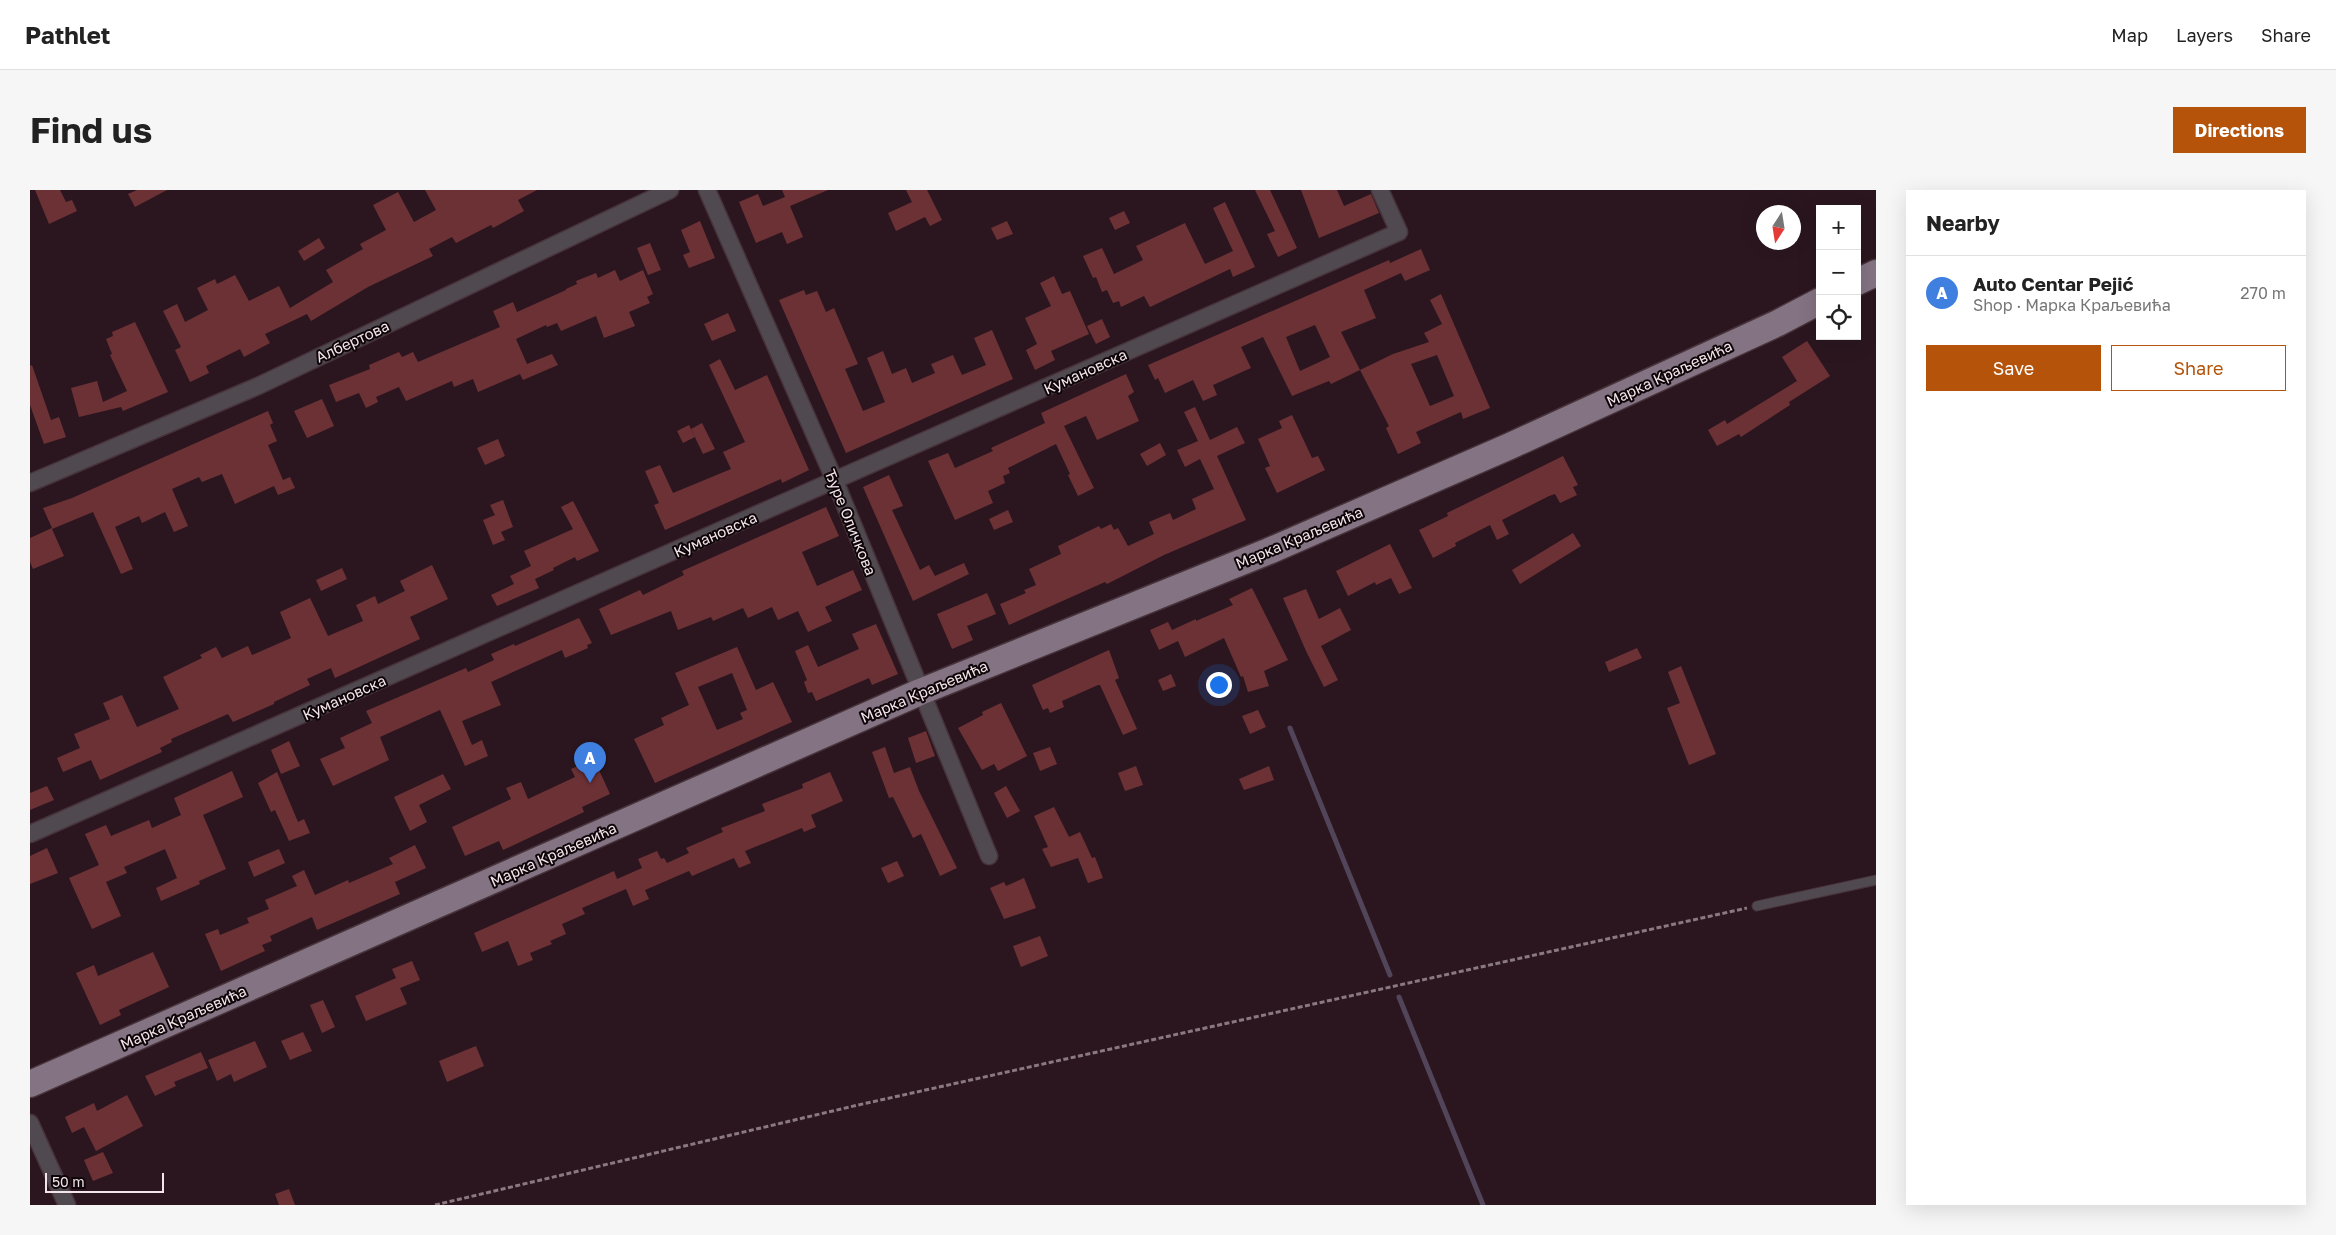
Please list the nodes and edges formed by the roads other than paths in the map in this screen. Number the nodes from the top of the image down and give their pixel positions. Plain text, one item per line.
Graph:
1 (670, 190) edge
2 (707, 190) edge
3 (1380, 190) edge
4 (1876, 273) edge
5 (1861, 280) edge
6 (1816, 304) edge
7 (835, 481) junction
8 (30, 483) edge
9 (920, 692) junction
10 (30, 834) edge
11 (989, 856) dead end
12 (1876, 880) edge
13 (1757, 906) road end
14 (30, 1084) edge
15 (30, 1123) edge
16 (67, 1205) edge

1 - 8 street, Албертова
2 - 7 street, Ђуре Оличкова
3 - 7 street, Кумановска
4 - 5 main road
6 - 9 main road, Марка Краљевића
7 - 9 street, Ђуре Оличкова
7 - 10 street, Кумановска
9 - 11 street, Ђуре Оличкова
9 - 14 main road, Марка Краљевића
12 - 13 lane
15 - 16 street

